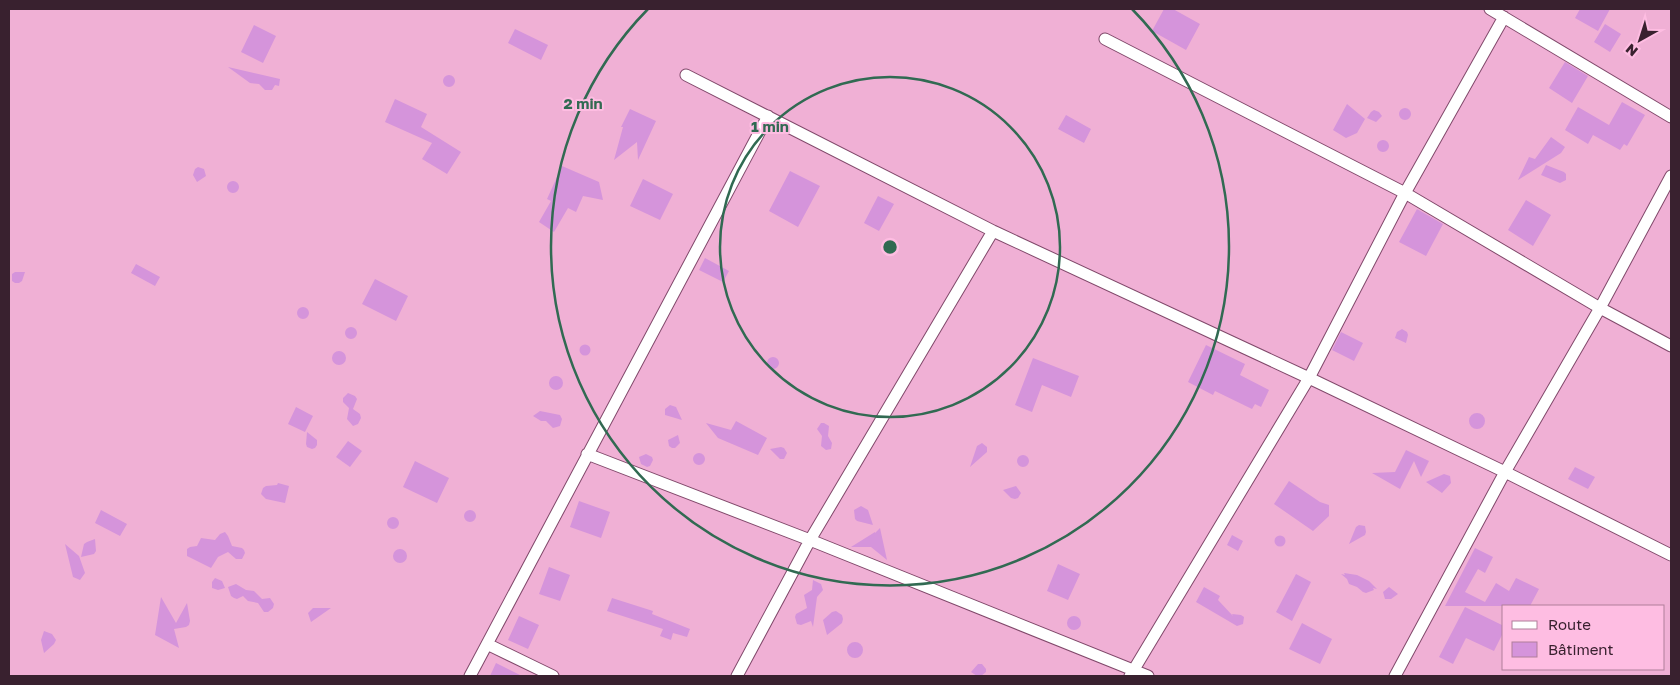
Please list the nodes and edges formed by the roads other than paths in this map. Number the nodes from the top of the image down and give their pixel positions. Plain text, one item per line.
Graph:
1 (1490, 9) edge
2 (1504, 16) junction
3 (1105, 39) dead end
4 (686, 75) dead end
5 (768, 116) junction
6 (1671, 117) edge
7 (1671, 176) edge
8 (1405, 192) junction
9 (993, 232) junction
10 (1600, 308) junction
11 (1671, 346) edge
12 (1309, 378) junction
13 (587, 454) junction
14 (1506, 472) junction
15 (810, 540) junction
16 (1671, 555) edge
17 (487, 644) junction
18 (1131, 673) edge
19 (470, 676) edge
20 (553, 676) edge
21 (737, 676) edge
22 (1148, 676) edge
23 (1395, 676) edge

1 - 2 street
2 - 6 street
2 - 8 street
3 - 8 street
4 - 5 street
5 - 9 street
5 - 13 street
7 - 10 street
8 - 10 street
8 - 12 street
9 - 12 street
9 - 15 street
10 - 11 street
10 - 14 street
12 - 14 street
12 - 18 street
13 - 15 street
13 - 17 street
14 - 16 street
14 - 23 street
15 - 18 street
15 - 21 street
17 - 19 street
17 - 20 street
18 - 22 street

